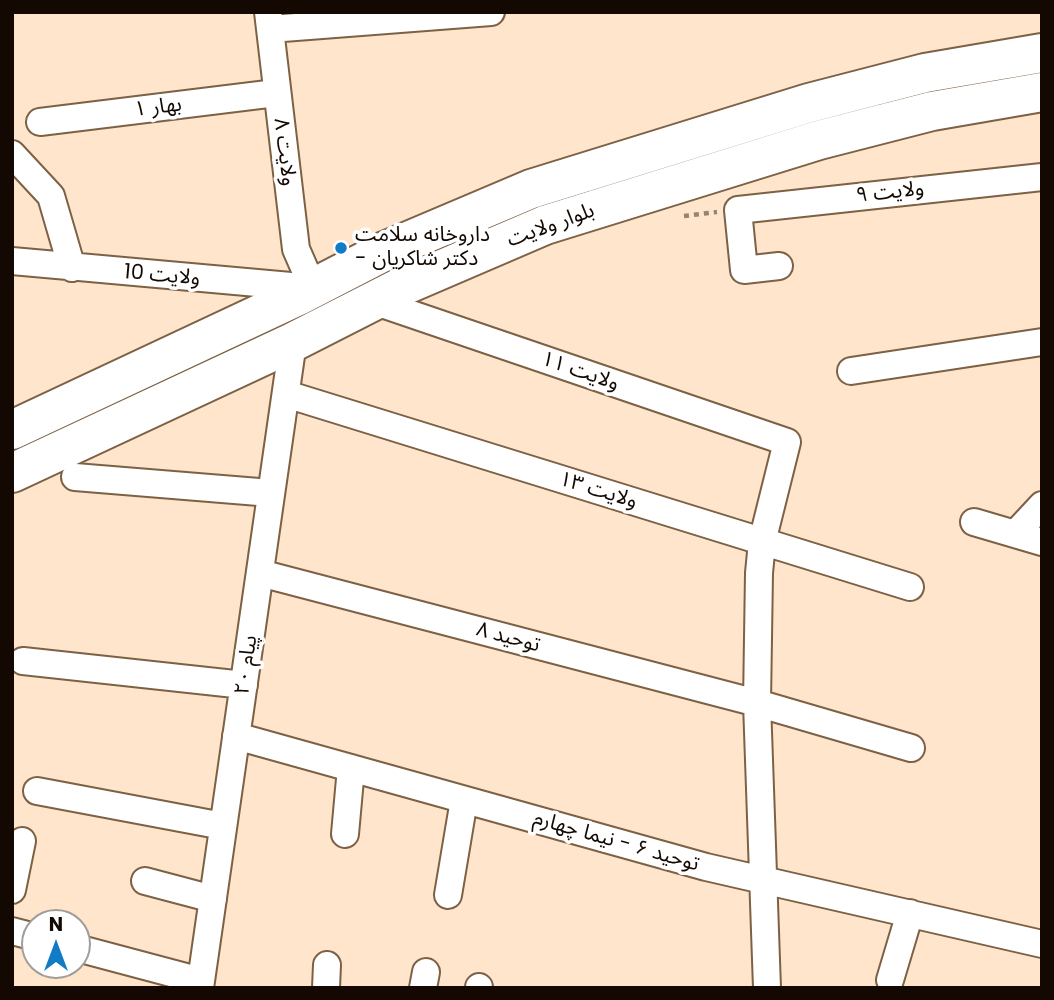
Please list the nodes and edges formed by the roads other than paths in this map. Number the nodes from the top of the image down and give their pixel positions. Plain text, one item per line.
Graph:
1 (491, 12) edge
2 (269, 20) edge
3 (1042, 53) edge
4 (1042, 92) edge
5 (276, 93) junction
6 (40, 122) dead end
7 (12, 154) edge
8 (1042, 177) edge
9 (12, 261) edge
10 (779, 266) dead end
11 (72, 268) junction
12 (313, 288) junction
13 (373, 301) junction
14 (293, 342) junction
15 (1042, 342) edge
16 (851, 371) dead end
17 (285, 394) junction
18 (12, 430) edge
19 (12, 473) edge
20 (75, 477) dead end
21 (271, 493) junction
22 (1042, 505) edge
23 (974, 522) dead end
24 (1015, 534) junction
25 (762, 542) junction
26 (1042, 542) edge
27 (260, 573) junction
28 (910, 587) dead end
29 (23, 661) dead end
30 (244, 685) junction
31 (757, 703) junction
32 (236, 736) junction
33 (911, 748) dead end
34 (351, 768) junction
35 (37, 791) dead end
36 (464, 800) junction
37 (223, 826) junction
38 (345, 834) dead end
39 (22, 841) dead end
40 (763, 880) junction
41 (145, 881) dead end
42 (12, 890) edge
43 (447, 895) dead end
44 (213, 900) junction
45 (910, 913) junction
46 (1042, 944) edge
47 (91, 952) edge
48 (890, 980) dead end
49 (201, 984) edge
50 (767, 988) edge

1 - 2 street
2 - 5 street, ولایت ۸
3 - 12 main road, بلوار ولایت
4 - 13 main road, بلوار ولایت
5 - 6 street, بهار ۱
5 - 12 street, ولایت ۸
7 - 11 street
8 - 10 street, ولایت ۹
9 - 11 street, ولایت 10
11 - 12 street, ولایت 10
12 - 18 main road, بلوار ولایت
13 - 14 main road, بلوار ولایت
13 - 25 street, ولایت ۱۱
14 - 17 street, پیام ۲۰
14 - 19 main road, بلوار ولایت
15 - 16 street
17 - 21 street, پیام ۲۰
17 - 25 street, ولایت ۱۳
20 - 21 street
21 - 27 street, پیام ۲۰
22 - 24 street
23 - 24 street
24 - 26 street
25 - 28 street, ولایت ۱۳
25 - 31 street
27 - 30 street, پیام ۲۰
27 - 31 street, توحید ۸
29 - 30 street
30 - 32 street, پیام ۲۰
31 - 33 street, توحید ۸
31 - 40 street
32 - 34 street, توحید ۶ - نیما چهارم
32 - 37 street, پیام ۲۰
34 - 36 street, توحید ۶ - نیما چهارم
34 - 38 street
35 - 37 street
36 - 40 street, توحید ۶ - نیما چهارم
36 - 43 street
37 - 44 street, پیام ۲۰
39 - 42 street
40 - 45 street, توحید ۶ - نیما چهارم
40 - 50 street
41 - 44 street
44 - 49 street, پیام ۲۰
45 - 46 street, توحید ۶ - نیما چهارم
45 - 48 street
47 - 49 street

